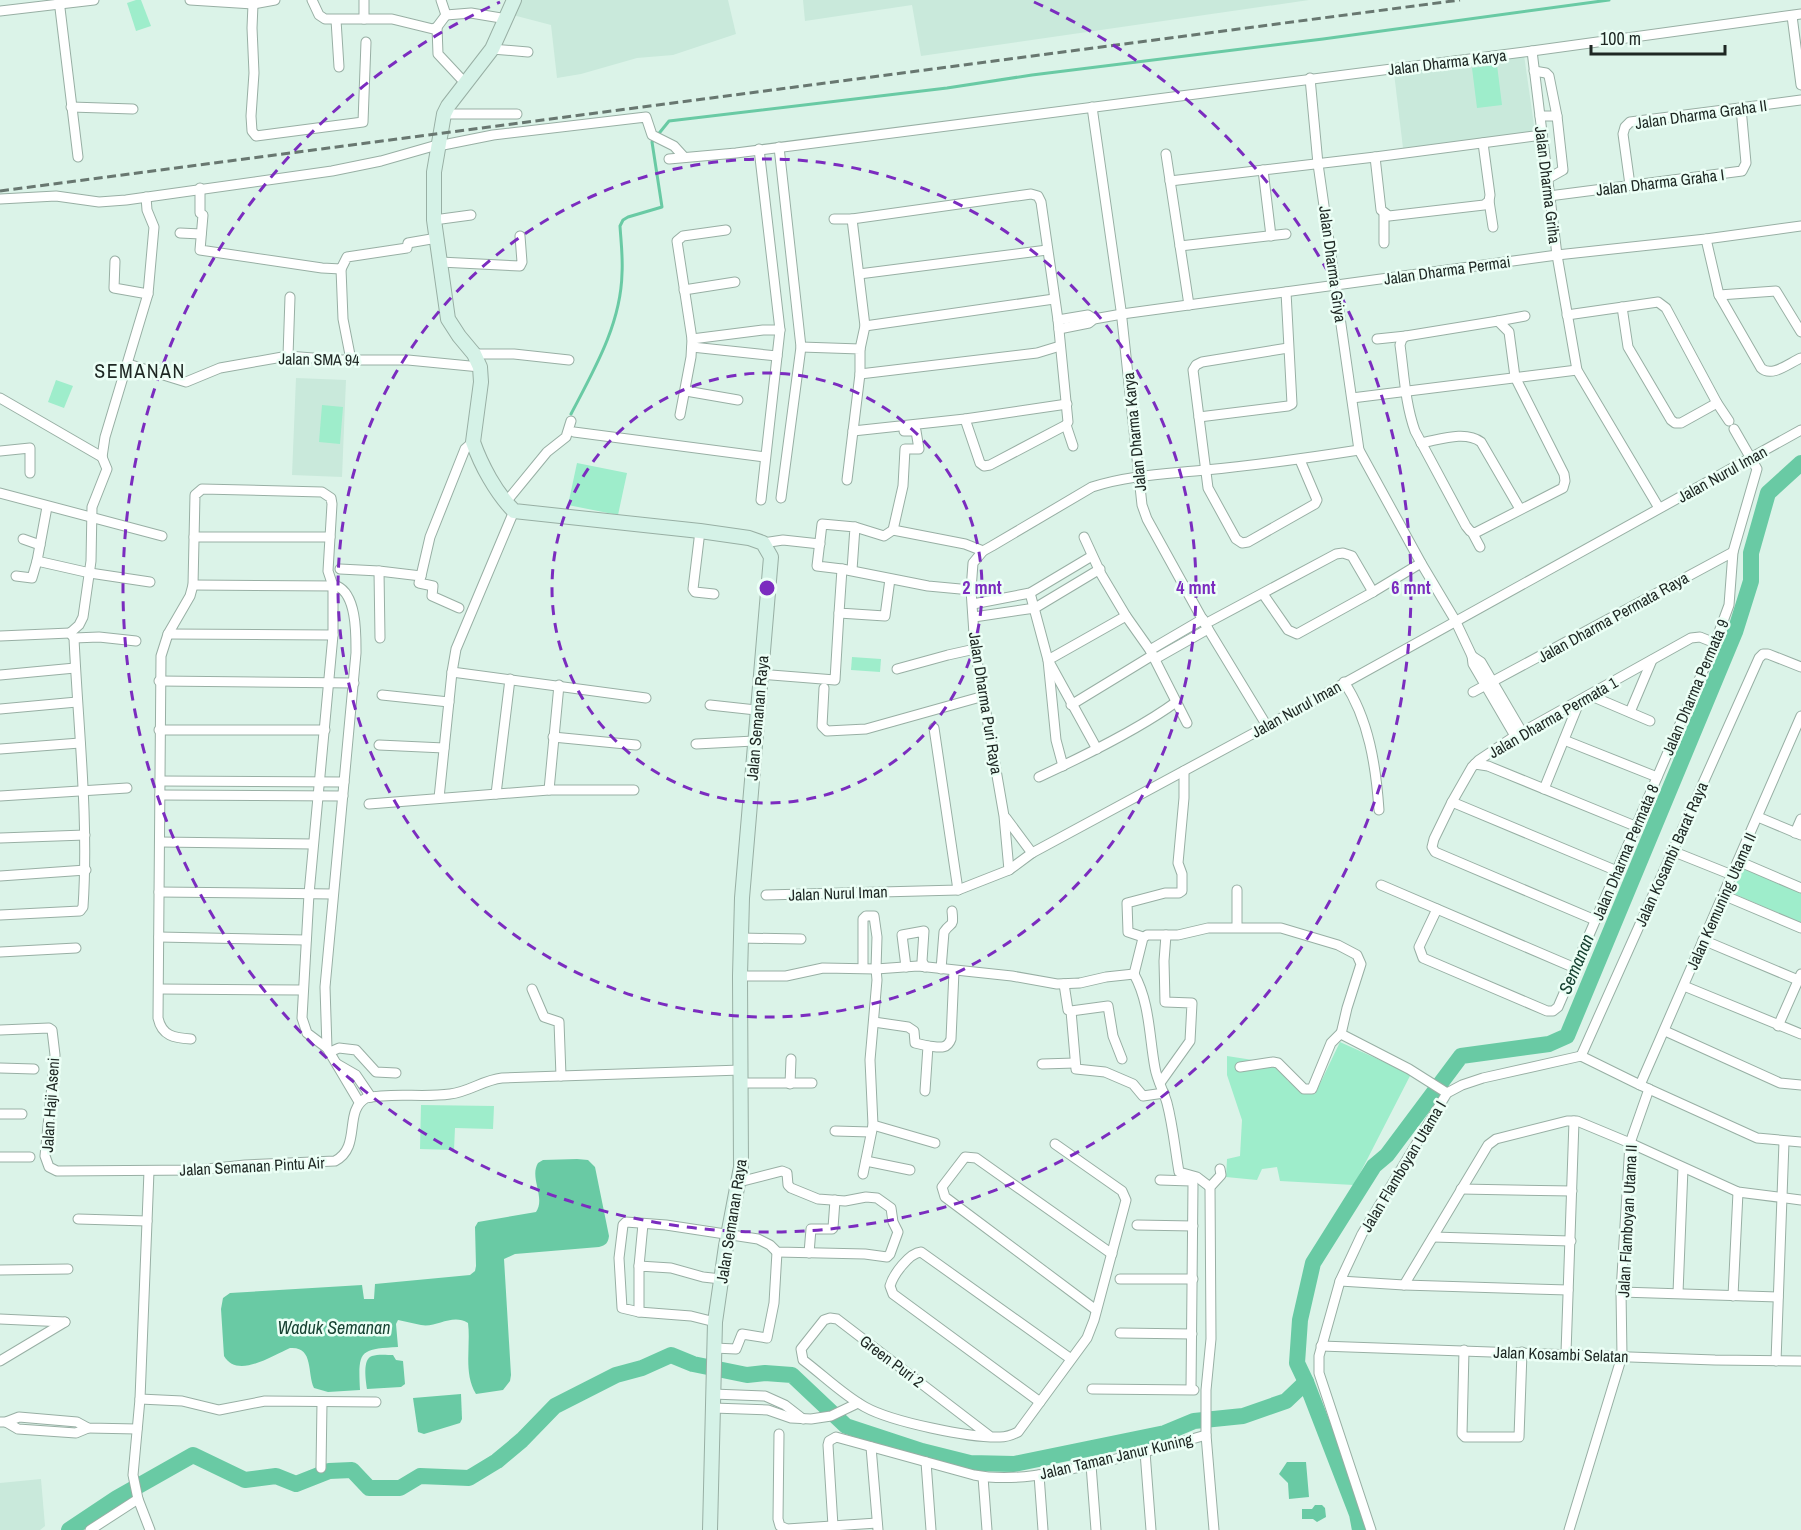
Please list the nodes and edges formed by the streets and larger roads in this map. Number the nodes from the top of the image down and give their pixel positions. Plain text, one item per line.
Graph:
1 (94, 0) edge
2 (190, 0) edge
3 (275, 0) edge
4 (312, 0) edge
5 (364, 0) edge
6 (441, 0) edge
7 (514, 0) edge
8 (59, 2) edge
9 (253, 4) junction
10 (0, 11) edge
11 (446, 15) junction
12 (1797, 15) edge
13 (364, 19) junction
14 (507, 19) junction
15 (336, 20) junction
16 (437, 27) junction
17 (366, 42) dead end
18 (492, 49) junction
19 (528, 52) dead end
20 (1532, 53) junction
21 (1800, 63) edge
22 (339, 67) dead end
23 (1534, 72) junction
24 (1310, 78) junction
25 (466, 84) junction
26 (1801, 85) edge
27 (1801, 100) edge
28 (71, 107) junction
29 (1092, 107) junction
30 (1741, 108) junction
31 (133, 109) dead end
32 (444, 114) junction
33 (517, 114) dead end
34 (1540, 116) junction
35 (1557, 116) junction
36 (1542, 135) junction
37 (1483, 143) junction
38 (439, 145) junction
39 (779, 147) junction
40 (759, 149) junction
41 (1166, 154) dead end
42 (78, 157) dead end
43 (684, 157) junction
44 (1376, 157) junction
45 (669, 159) dead end
46 (1318, 164) junction
47 (1263, 170) junction
48 (1547, 179) junction
49 (1170, 181) junction
50 (1630, 185) junction
51 (200, 188) junction
52 (1549, 196) junction
53 (146, 197) junction
54 (0, 199) edge
55 (1490, 201) junction
56 (1384, 214) junction
57 (471, 215) dead end
58 (834, 219) dead end
59 (852, 219) junction
60 (434, 220) junction
61 (1801, 226) edge
62 (1493, 227) dead end
63 (726, 230) dead end
64 (180, 233) dead end
65 (201, 234) junction
66 (1286, 234) dead end
67 (520, 236) dead end
68 (1271, 236) junction
69 (436, 238) junction
70 (1706, 239) junction
71 (1384, 243) dead end
72 (1179, 246) junction
73 (1047, 250) junction
74 (1557, 255) junction
75 (116, 261) dead end
76 (440, 262) junction
77 (341, 268) junction
78 (859, 274) junction
79 (735, 282) dead end
80 (1337, 284) junction
81 (684, 290) junction
82 (1286, 292) junction
83 (148, 294) junction
84 (1719, 295) junction
85 (290, 297) dead end
86 (1054, 299) junction
87 (1189, 305) junction
88 (1622, 307) junction
89 (1122, 314) junction
90 (1525, 315) dead end
91 (1567, 315) junction
92 (1498, 321) junction
93 (1059, 324) junction
94 (865, 326) junction
95 (780, 330) junction
96 (1801, 332) edge
97 (1406, 336) junction
98 (1377, 339) dead end
99 (692, 343) junction
100 (1060, 346) junction
101 (801, 347) junction
102 (1287, 348) junction
103 (860, 349) junction
104 (288, 356) junction
105 (777, 356) junction
106 (1801, 358) edge
107 (351, 360) junction
108 (477, 360) junction
109 (569, 360) dead end
110 (128, 364) junction
111 (1577, 370) junction
112 (860, 374) junction
113 (1515, 377) junction
114 (1406, 391) junction
115 (686, 392) junction
116 (0, 398) edge
117 (1353, 398) junction
118 (738, 400) dead end
119 (1717, 403) junction
120 (1067, 404) junction
121 (680, 415) dead end
122 (1199, 417) junction
123 (965, 419) junction
124 (571, 421) dead end
125 (1066, 425) junction
126 (897, 426) junction
127 (1801, 430) edge
128 (853, 431) junction
129 (574, 432) dead end
130 (473, 442) junction
131 (1421, 443) junction
132 (1073, 446) dead end
133 (1359, 450) junction
134 (0, 451) edge
135 (102, 457) junction
136 (765, 458) junction
137 (1750, 458) junction
138 (1300, 460) junction
139 (1205, 470) junction
140 (30, 473) dead end
141 (1138, 476) junction
142 (847, 480) dead end
143 (0, 493) edge
144 (781, 498) dead end
145 (761, 500) dead end
146 (510, 506) junction
147 (47, 507) junction
148 (1659, 508) junction
149 (1520, 509) junction
150 (91, 517) junction
151 (855, 527) junction
152 (893, 530) junction
153 (700, 531) junction
154 (1472, 532) junction
155 (162, 536) dead end
156 (194, 537) junction
157 (330, 537) junction
158 (1084, 537) dead end
159 (23, 539) dead end
160 (763, 543) junction
161 (820, 544) junction
162 (40, 545) junction
163 (1480, 547) dead end
164 (983, 551) junction
165 (1733, 552) junction
166 (1092, 556) junction
167 (37, 561) junction
168 (1421, 563) junction
169 (340, 569) dead end
170 (1100, 569) junction
171 (847, 570) junction
172 (379, 571) junction
173 (90, 573) junction
174 (16, 576) dead end
175 (421, 576) junction
176 (890, 579) junction
177 (150, 582) dead end
178 (193, 585) junction
179 (333, 586) junction
180 (971, 590) junction
181 (1373, 592) junction
182 (1030, 593) junction
183 (714, 594) dead end
184 (1263, 594) junction
185 (973, 604) junction
186 (459, 608) dead end
187 (1035, 608) junction
188 (839, 613) junction
189 (1126, 616) junction
190 (974, 617) junction
191 (1455, 620) junction
192 (1205, 624) junction
193 (168, 634) junction
194 (333, 634) junction
195 (72, 635) junction
196 (0, 636) edge
197 (380, 638) dead end
198 (136, 641) dead end
199 (1715, 643) junction
200 (975, 650) junction
201 (1153, 655) junction
202 (1048, 660) junction
203 (1652, 660) junction
204 (1801, 667) edge
205 (75, 668) junction
206 (897, 669) dead end
207 (452, 672) junction
208 (760, 674) junction
209 (0, 675) edge
210 (510, 679) junction
211 (159, 681) junction
212 (330, 682) junction
213 (354, 682) junction
214 (1344, 682) junction
215 (1490, 684) junction
216 (559, 685) junction
217 (824, 688) dead end
218 (1473, 693) dead end
219 (382, 695) dead end
220 (984, 696) junction
221 (646, 698) dead end
222 (1585, 698) junction
223 (77, 702) junction
224 (449, 702) junction
225 (1176, 702) junction
226 (710, 705) dead end
227 (1071, 705) junction
228 (0, 709) edge
229 (756, 710) junction
230 (1630, 712) junction
231 (1801, 716) edge
232 (1650, 721) dead end
233 (1187, 723) dead end
234 (1267, 726) junction
235 (1799, 727) edge
236 (934, 728) dead end
237 (159, 730) junction
238 (325, 730) junction
239 (1518, 734) junction
240 (553, 737) junction
241 (1564, 740) junction
242 (754, 741) junction
243 (80, 743) junction
244 (696, 744) dead end
245 (379, 745) dead end
246 (636, 745) dead end
247 (444, 748) junction
248 (1097, 748) junction
249 (0, 749) edge
250 (1475, 764) junction
251 (1063, 766) junction
252 (1184, 771) junction
253 (1039, 777) dead end
254 (1658, 777) junction
255 (160, 781) junction
256 (319, 782) junction
257 (344, 782) junction
258 (127, 788) dead end
259 (1544, 789) junction
260 (549, 790) junction
261 (634, 790) dead end
262 (84, 791) junction
263 (496, 794) junction
264 (160, 795) junction
265 (0, 796) edge
266 (318, 796) junction
267 (343, 796) junction
268 (439, 798) junction
269 (1452, 802) junction
270 (369, 804) dead end
271 (1379, 810) dead end
272 (1004, 816) junction
273 (1758, 817) junction
274 (1801, 819) edge
275 (1635, 826) junction
276 (1798, 834) edge
277 (85, 835) junction
278 (0, 838) edge
279 (160, 842) junction
280 (313, 844) junction
281 (1672, 850) junction
282 (1032, 853) junction
283 (1738, 861) junction
284 (86, 870) junction
285 (1009, 870) junction
286 (1617, 872) junction
287 (0, 876) edge
288 (1732, 876) junction
289 (1381, 885) dead end
290 (1801, 888) edge
291 (958, 890) junction
292 (1237, 890) dead end
293 (159, 892) junction
294 (309, 894) junction
295 (333, 894) junction
296 (1723, 895) junction
297 (766, 896) dead end
298 (1437, 909) junction
299 (952, 911) dead end
300 (0, 915) edge
301 (1595, 920) junction
302 (1238, 926) junction
303 (1801, 928) edge
304 (1166, 935) junction
305 (159, 937) junction
306 (1143, 937) junction
307 (740, 938) junction
308 (801, 939) dead end
309 (1703, 939) junction
310 (306, 940) junction
311 (76, 948) dead end
312 (0, 952) edge
313 (906, 967) junction
314 (925, 967) junction
315 (863, 968) junction
316 (1575, 968) junction
317 (876, 969) junction
318 (941, 969) junction
319 (954, 971) junction
320 (1134, 974) junction
321 (740, 976) junction
322 (1800, 977) edge
323 (1065, 984) junction
324 (1684, 986) junction
325 (159, 989) junction
326 (532, 989) dead end
327 (302, 990) junction
328 (1071, 1011) junction
329 (874, 1022) junction
330 (1778, 1026) junction
331 (0, 1030) edge
332 (1665, 1031) junction
333 (1341, 1033) junction
334 (1801, 1034) edge
335 (190, 1039) dead end
336 (928, 1047) junction
337 (329, 1050) junction
338 (1581, 1056) junction
339 (791, 1059) dead end
340 (1122, 1059) dead end
341 (1075, 1063) junction
342 (337, 1064) junction
343 (1042, 1064) dead end
344 (1240, 1067) dead end
345 (0, 1068) edge
346 (34, 1069) dead end
347 (396, 1073) dead end
348 (561, 1076) junction
349 (741, 1077) junction
350 (812, 1083) dead end
351 (1160, 1083) junction
352 (790, 1084) junction
353 (1801, 1085) edge
354 (1644, 1087) junction
355 (925, 1091) dead end
356 (1446, 1092) junction
357 (1164, 1093) junction
358 (371, 1097) junction
359 (358, 1102) junction
360 (0, 1114) edge
361 (21, 1114) dead end
362 (1574, 1120) junction
363 (872, 1129) junction
364 (835, 1131) dead end
365 (1784, 1142) junction
366 (1801, 1142) edge
367 (935, 1143) dead end
368 (1630, 1143) junction
369 (1055, 1144) dead end
370 (0, 1157) edge
371 (30, 1157) dead end
372 (866, 1161) junction
373 (1683, 1168) junction
374 (1220, 1169) dead end
375 (910, 1170) dead end
376 (149, 1171) junction
377 (863, 1174) dead end
378 (1160, 1180) dead end
379 (739, 1182) junction
380 (1210, 1187) junction
381 (1461, 1189) junction
382 (1572, 1191) junction
383 (1738, 1192) junction
384 (1782, 1199) junction
385 (835, 1200) junction
386 (1801, 1200) edge
387 (78, 1219) dead end
388 (147, 1221) junction
389 (643, 1224) junction
390 (1137, 1225) dead end
391 (1193, 1226) junction
392 (728, 1234) junction
393 (1433, 1237) junction
394 (1570, 1241) junction
395 (777, 1252) junction
396 (809, 1253) junction
397 (1112, 1254) junction
398 (639, 1266) junction
399 (68, 1269) dead end
400 (0, 1270) edge
401 (721, 1279) junction
402 (1120, 1279) dead end
403 (1193, 1279) junction
404 (1340, 1281) junction
405 (1404, 1286) junction
406 (1568, 1290) junction
407 (1622, 1292) junction
408 (1678, 1293) junction
409 (1733, 1296) junction
410 (1778, 1297) junction
411 (1096, 1310) junction
412 (639, 1312) junction
413 (0, 1319) edge
414 (716, 1322) junction
415 (1120, 1333) dead end
416 (1192, 1334) junction
417 (1321, 1346) junction
418 (714, 1348) junction
419 (1464, 1350) junction
420 (1522, 1352) junction
421 (1566, 1353) junction
422 (1622, 1356) junction
423 (1071, 1359) junction
424 (0, 1361) edge
425 (1776, 1361) junction
426 (1801, 1361) edge
427 (1092, 1389) dead end
428 (1191, 1389) junction
429 (1206, 1390) junction
430 (713, 1394) junction
431 (754, 1395) junction
432 (140, 1399) junction
433 (376, 1402) dead end
434 (1040, 1402) junction
435 (322, 1403) junction
436 (858, 1403) junction
437 (754, 1409) junction
438 (803, 1419) junction
439 (3, 1422) edge
440 (137, 1429) junction
441 (1207, 1432) junction
442 (779, 1434) dead end
443 (991, 1437) junction
444 (871, 1447) junction
445 (1145, 1452) junction
446 (926, 1462) junction
447 (1091, 1464) junction
448 (321, 1468) dead end
449 (1039, 1475) junction
450 (983, 1477) junction
451 (138, 1499) junction
452 (833, 1526) junction
453 (877, 1526) edge
454 (90, 1530) edge
455 (150, 1530) edge
456 (710, 1530) edge
457 (931, 1530) edge
458 (987, 1530) edge
459 (1043, 1530) edge
460 (1096, 1530) edge
461 (1151, 1530) edge
462 (1214, 1530) edge
463 (1371, 1530) edge
464 (1569, 1530) edge

1 - 8 street
2 - 9 street
3 - 9 street
4 - 15 street
5 - 13 street
6 - 11 street
7 - 14 street
8 - 10 street
8 - 28 street
9 - 17 street
11 - 14 street
11 - 16 street
12 - 20 street, Jalan Dharma Karya
12 - 21 street
13 - 15 street
13 - 16 street
14 - 18 street
15 - 22 street
16 - 25 street
18 - 19 street
18 - 25 street
20 - 23 street, Jalan Dharma Griha
20 - 24 street, Jalan Dharma Karya
21 - 26 street
23 - 34 street, Jalan Dharma Griha
23 - 35 street
24 - 29 street, Jalan Dharma Karya
24 - 46 street, Jalan Dharma Griya
25 - 32 street
27 - 30 street, Jalan Dharma Graha II
28 - 31 street
28 - 42 street
29 - 39 street, Jalan Dharma Karya
29 - 89 street, Jalan Dharma Karya
30 - 50 street, Jalan Dharma Graha I
30 - 50 street, Jalan Dharma Graha II
32 - 33 street
32 - 38 street
34 - 35 street
34 - 36 street, Jalan Dharma Griha
35 - 48 street
36 - 37 street
36 - 48 street, Jalan Dharma Griha
37 - 44 street
37 - 55 street
38 - 43 street
38 - 51 street
38 - 60 street
39 - 40 street, Jalan Dharma Karya
39 - 101 street
40 - 43 street, Jalan Dharma Karya
40 - 95 street
41 - 49 street
43 - 45 street, Jalan Dharma Karya
44 - 46 street
44 - 56 street
46 - 47 street
46 - 80 street, Jalan Dharma Griya
47 - 49 street
47 - 68 street
48 - 52 street, Jalan Dharma Griha
49 - 72 street
50 - 52 street, Jalan Dharma Graha I
51 - 53 street
51 - 65 street
52 - 74 street, Jalan Dharma Griha
53 - 54 street
53 - 83 street
55 - 56 street
55 - 62 street
56 - 71 street
57 - 60 street
58 - 59 street
59 - 73 street
59 - 78 street
60 - 69 street
61 - 70 street, Jalan Dharma Permai
63 - 81 street
64 - 65 street
65 - 77 street
66 - 68 street
67 - 76 street
68 - 72 street
69 - 76 street
69 - 77 street
70 - 74 street, Jalan Dharma Permai
70 - 84 street
72 - 87 street
73 - 78 street
73 - 86 street
74 - 80 street, Jalan Dharma Permai
74 - 91 street, Jalan Dharma Griha
75 - 83 street
76 - 108 street
77 - 107 street
78 - 94 street
79 - 81 street
80 - 82 street, Jalan Dharma Permai
80 - 117 street, Jalan Dharma Griya
81 - 99 street
82 - 87 street, Jalan Dharma Permai
82 - 102 street
83 - 110 street
84 - 96 street
84 - 106 street
85 - 104 street
86 - 93 street
86 - 94 street
87 - 89 street, Jalan Dharma Permai
88 - 91 street
88 - 119 street
88 - 119 street
89 - 93 street, Jalan Dharma Permai
89 - 141 street, Jalan Dharma Karya
90 - 92 street
91 - 111 street, Jalan Dharma Griha
92 - 97 street
92 - 113 street
93 - 100 street
94 - 103 street
95 - 99 street
95 - 105 street
97 - 98 street
97 - 114 street
99 - 105 street
99 - 115 street
100 - 112 street
100 - 120 street
101 - 103 street
101 - 144 street
102 - 122 street
102 - 122 street
103 - 112 street
104 - 107 street, Jalan SMA 94
104 - 110 street, Jalan SMA 94
105 - 136 street
107 - 108 street, Jalan SMA 94
108 - 109 street, Jalan SMA 94
108 - 130 street
110 - 135 street
111 - 113 street
111 - 148 street
112 - 128 street
113 - 114 street
113 - 149 street
114 - 117 street
114 - 131 street
115 - 118 street
115 - 121 street
116 - 135 street
117 - 133 street, Jalan Dharma Griya
119 - 137 street
120 - 123 street
120 - 125 street
122 - 139 street
123 - 125 street
123 - 126 street
124 - 146 street
125 - 132 street
126 - 128 street
126 - 152 street
127 - 137 street, Jalan Nurul Iman
128 - 142 street
129 - 136 street
130 - 146 street
130 - 175 street
131 - 149 street
131 - 154 street
133 - 138 street
133 - 168 street
134 - 140 street
135 - 150 street
136 - 145 street
137 - 148 street, Jalan Nurul Iman
137 - 165 street, Jalan Dharma Permata 9
138 - 139 street
138 - 139 street
139 - 141 street
141 - 164 street
141 - 192 street, Jalan Dharma Karya
143 - 147 street
146 - 153 street
146 - 207 street
147 - 150 street
147 - 162 street
148 - 191 street, Jalan Nurul Iman
149 - 154 street
150 - 155 street
150 - 173 street
151 - 152 street
151 - 161 street
151 - 171 street
152 - 164 street
153 - 160 street
153 - 183 street
154 - 163 street
156 - 157 street
156 - 157 street
156 - 178 street
157 - 179 street
158 - 166 street
159 - 162 street
160 - 161 street
160 - 208 street, Jalan Semanan Raya
161 - 171 street
162 - 167 street
164 - 180 street, Jalan Dharma Puri Raya
165 - 199 street, Jalan Dharma Permata 9
165 - 215 street, Jalan Dharma Permata Raya
166 - 170 street
166 - 182 street
167 - 173 street
167 - 174 street
168 - 181 street
168 - 191 street
169 - 172 street
170 - 187 street
170 - 189 street
171 - 176 street
171 - 188 street
172 - 175 street
172 - 197 street
173 - 177 street
173 - 195 street
175 - 186 street
176 - 180 street
176 - 188 street
178 - 179 street
178 - 193 street
179 - 194 street
179 - 213 street
180 - 185 street, Jalan Dharma Puri Raya
181 - 184 street
181 - 184 street
182 - 185 street
182 - 187 street
184 - 192 street
185 - 190 street, Jalan Dharma Puri Raya
187 - 190 street
187 - 202 street
188 - 208 street
189 - 201 street
189 - 202 street
190 - 200 street, Jalan Dharma Puri Raya
191 - 214 street, Jalan Nurul Iman
191 - 215 street
192 - 201 street
192 - 234 street, Jalan Dharma Karya
193 - 194 street
193 - 211 street
194 - 212 street
195 - 196 street
195 - 198 street
195 - 205 street
199 - 203 street, Jalan Dharma Permata 1
199 - 254 street, Jalan Dharma Permata 9
200 - 206 street
200 - 220 street, Jalan Dharma Puri Raya
201 - 225 street
201 - 227 street
202 - 227 street
202 - 251 street
203 - 222 street, Jalan Dharma Permata 1
203 - 230 street
204 - 281 street, Jalan Kosambi Barat Raya
205 - 209 street
205 - 223 street
207 - 210 street
207 - 224 street
208 - 229 street, Jalan Semanan Raya
210 - 216 street
210 - 263 street
211 - 212 street
211 - 237 street
212 - 213 street
212 - 238 street
213 - 257 street
214 - 234 street, Jalan Nurul Iman
214 - 271 street
215 - 218 street, Jalan Dharma Permata Raya
215 - 239 street
216 - 221 street
216 - 240 street
217 - 220 street
219 - 224 street
220 - 272 street, Jalan Dharma Puri Raya
222 - 230 street
222 - 239 street, Jalan Dharma Permata 1
222 - 241 street
223 - 228 street
223 - 243 street
224 - 247 street
225 - 233 street
225 - 248 street
226 - 229 street
227 - 248 street
229 - 242 street, Jalan Semanan Raya
230 - 232 street
231 - 235 street, Jalan Kemuning Utama II
234 - 252 street, Jalan Nurul Iman
235 - 273 street, Jalan Kemuning Utama II
236 - 291 street
237 - 238 street
237 - 255 street
238 - 256 street
239 - 250 street, Jalan Dharma Permata 1
240 - 246 street
240 - 260 street
241 - 254 street
241 - 259 street
242 - 244 street
242 - 307 street, Jalan Semanan Raya
243 - 249 street
243 - 262 street
245 - 247 street
247 - 268 street
248 - 251 street
250 - 259 street
250 - 269 street, Jalan Dharma Permata 1
251 - 253 street
252 - 282 street, Jalan Nurul Iman
252 - 306 street
254 - 275 street, Jalan Dharma Permata 8
255 - 256 street
255 - 264 street
256 - 257 street
256 - 266 street
257 - 267 street
258 - 262 street
259 - 275 street
260 - 261 street
260 - 263 street
262 - 265 street
262 - 277 street
263 - 268 street
264 - 266 street
264 - 279 street
266 - 267 street
266 - 280 street
267 - 295 street
268 - 270 street
269 - 286 street
269 - 301 street, Jalan Dharma Permata 1
272 - 282 street, Jalan Dharma Puri Raya
272 - 285 street, Jalan Dharma Puri Raya
273 - 276 street
273 - 283 street, Jalan Kemuning Utama II
274 - 276 street
275 - 286 street, Jalan Dharma Permata 8
277 - 278 street
277 - 284 street
279 - 280 street
279 - 293 street
280 - 294 street
281 - 288 street
281 - 338 street, Jalan Kosambi Barat Raya
282 - 285 street, Jalan Nurul Iman
283 - 288 street, Jalan Kemuning Utama II
283 - 290 street
284 - 287 street
284 - 300 street
285 - 291 street, Jalan Nurul Iman
286 - 301 street, Jalan Dharma Permata 8
288 - 296 street, Jalan Kemuning Utama II
289 - 298 street
291 - 297 street, Jalan Nurul Iman
292 - 302 street
293 - 294 street
293 - 305 street
294 - 295 street
294 - 310 street
295 - 337 street
296 - 303 street
296 - 309 street, Jalan Kemuning Utama II
298 - 316 street
298 - 316 street, Jalan Dharma Permata 8
299 - 318 street
301 - 316 street, Jalan Dharma Permata 8
302 - 304 street
302 - 333 street
304 - 306 street
304 - 351 street
305 - 310 street
305 - 325 street
306 - 320 street
307 - 308 street
307 - 321 street, Jalan Semanan Raya
309 - 322 street
309 - 324 street, Jalan Kemuning Utama II
310 - 327 street
311 - 312 street
313 - 314 street
313 - 314 street
313 - 317 street
314 - 318 street
315 - 317 street
315 - 317 street
315 - 321 street
317 - 329 street
318 - 319 street
319 - 323 street
319 - 336 street
320 - 323 street
320 - 351 street
321 - 349 street, Jalan Semanan Raya
322 - 330 street
323 - 328 street
324 - 330 street
324 - 332 street, Jalan Kemuning Utama II
325 - 327 street
325 - 335 street
326 - 348 street
327 - 337 street
328 - 340 street
328 - 341 street
329 - 336 street
329 - 363 street
330 - 334 street
331 - 376 street, Jalan Haji Aseni
332 - 353 street
332 - 354 street, Jalan Kemuning Utama II
333 - 344 street
333 - 356 street
336 - 355 street
337 - 342 street
337 - 347 street
338 - 354 street
338 - 356 street, Jalan Flamboyan Utama I
339 - 352 street
341 - 343 street
341 - 357 street
342 - 358 street
342 - 359 street
345 - 346 street
348 - 349 street
348 - 358 street
349 - 352 street
349 - 379 street, Jalan Semanan Raya
350 - 352 street
351 - 357 street
354 - 365 street
354 - 368 street, Jalan Flamboyan Utama II
356 - 404 street, Jalan Flamboyan Utama I
357 - 380 street
358 - 359 street
359 - 376 street, Jalan Semanan Pintu Air
360 - 361 street
362 - 368 street
362 - 381 street
362 - 382 street
363 - 364 street
363 - 367 street
363 - 372 street
365 - 366 street
365 - 384 street
368 - 373 street
368 - 407 street, Jalan Flamboyan Utama II
369 - 397 street
370 - 371 street
372 - 375 street
372 - 377 street
373 - 383 street
373 - 408 street
374 - 380 street
376 - 388 street
378 - 391 street
379 - 385 street
379 - 392 street, Jalan Semanan Raya
380 - 429 street
381 - 382 street
381 - 393 street
382 - 394 street
383 - 384 street
383 - 409 street
384 - 386 street
384 - 410 street
385 - 396 street
385 - 396 street
387 - 388 street
388 - 432 street
389 - 392 street
389 - 398 street
389 - 412 street
390 - 391 street
391 - 403 street
392 - 395 street
392 - 401 street, Jalan Semanan Raya
393 - 394 street
393 - 405 street
394 - 406 street
395 - 396 street
395 - 418 street
397 - 411 street
397 - 411 street
398 - 401 street
398 - 412 street
399 - 400 street
401 - 414 street, Jalan Semanan Raya
402 - 403 street
403 - 416 street
404 - 405 street
404 - 417 street, Jalan Flamboyan Utama I
405 - 406 street
406 - 421 street
407 - 408 street
407 - 422 street, Jalan Flamboyan Utama II
408 - 409 street
409 - 410 street
410 - 425 street
411 - 423 street
412 - 414 street
413 - 424 street
414 - 418 street, Jalan Semanan Raya
415 - 416 street
416 - 428 street
417 - 419 street, Jalan Kosambi Selatan
417 - 463 street, Jalan Flamboyan Utama I
418 - 430 street, Jalan Semanan Raya
419 - 420 street, Jalan Kosambi Selatan
419 - 420 street
420 - 421 street, Jalan Kosambi Selatan
421 - 422 street, Jalan Kosambi Selatan
422 - 425 street, Jalan Kosambi Selatan
422 - 464 street, Jalan Flamboyan Utama II
423 - 434 street
423 - 434 street
425 - 426 street, Jalan Kosambi Selatan
427 - 428 street
428 - 429 street
429 - 441 street
430 - 431 street
430 - 437 street
430 - 456 street, Jalan Semanan Raya
431 - 437 street
431 - 438 street
432 - 435 street
432 - 440 street
433 - 435 street
434 - 443 street
435 - 448 street
436 - 438 street
436 - 443 street
436 - 443 street, Green Puri 2
437 - 438 street
439 - 440 street
440 - 451 street
441 - 445 street, Jalan Taman Janur Kuning
441 - 462 street
442 - 452 street
444 - 446 street, Jalan Taman Janur Kuning
444 - 452 street, Jalan Taman Janur Kuning
444 - 453 street
445 - 447 street, Jalan Taman Janur Kuning
445 - 461 street
446 - 450 street, Jalan Taman Janur Kuning
446 - 457 street
447 - 449 street, Jalan Taman Janur Kuning
447 - 460 street
449 - 450 street, Jalan Taman Janur Kuning
449 - 459 street
450 - 458 street
451 - 454 street
451 - 455 street
452 - 453 street

